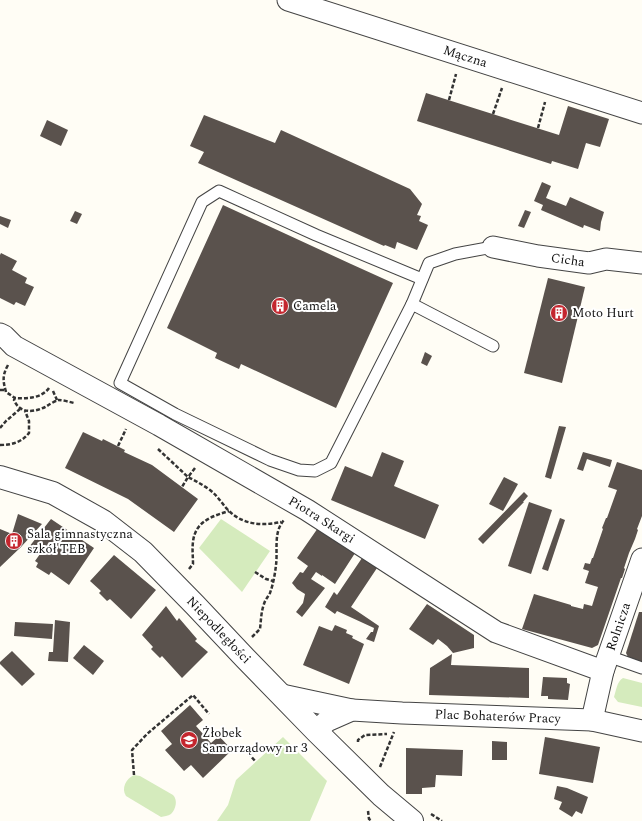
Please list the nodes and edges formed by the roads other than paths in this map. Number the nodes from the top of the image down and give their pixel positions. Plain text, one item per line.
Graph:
1 (288, 0) edge
2 (642, 114) edge
3 (493, 246) joint
4 (642, 263) edge
5 (422, 279) junction
6 (412, 304) junction
7 (0, 334) edge
8 (493, 346) dead end
9 (0, 477) edge
10 (642, 559) edge
11 (605, 663) junction
12 (642, 668) edge
13 (282, 695) junction
14 (352, 710) junction
15 (592, 720) junction
16 (316, 731) junction
17 (642, 731) edge
18 (412, 821) edge

1 - 2 street, Mączna
3 - 4 street, Cicha
3 - 5 lane
5 - 6 lane
5 - 6 lane
6 - 8 lane
7 - 11 street, Piotra Skargi
9 - 13 street, Niepodległości
10 - 11 street, Rolnicza
11 - 12 lane
11 - 15 street
13 - 14 street, Plac Bohaterów Pracy
13 - 16 street, Niepodległości
14 - 15 street, Plac Bohaterów Pracy
14 - 16 street, Plac Bohaterów Pracy
15 - 17 street, Plac Bohaterów Pracy
16 - 18 street, Niepodległości

